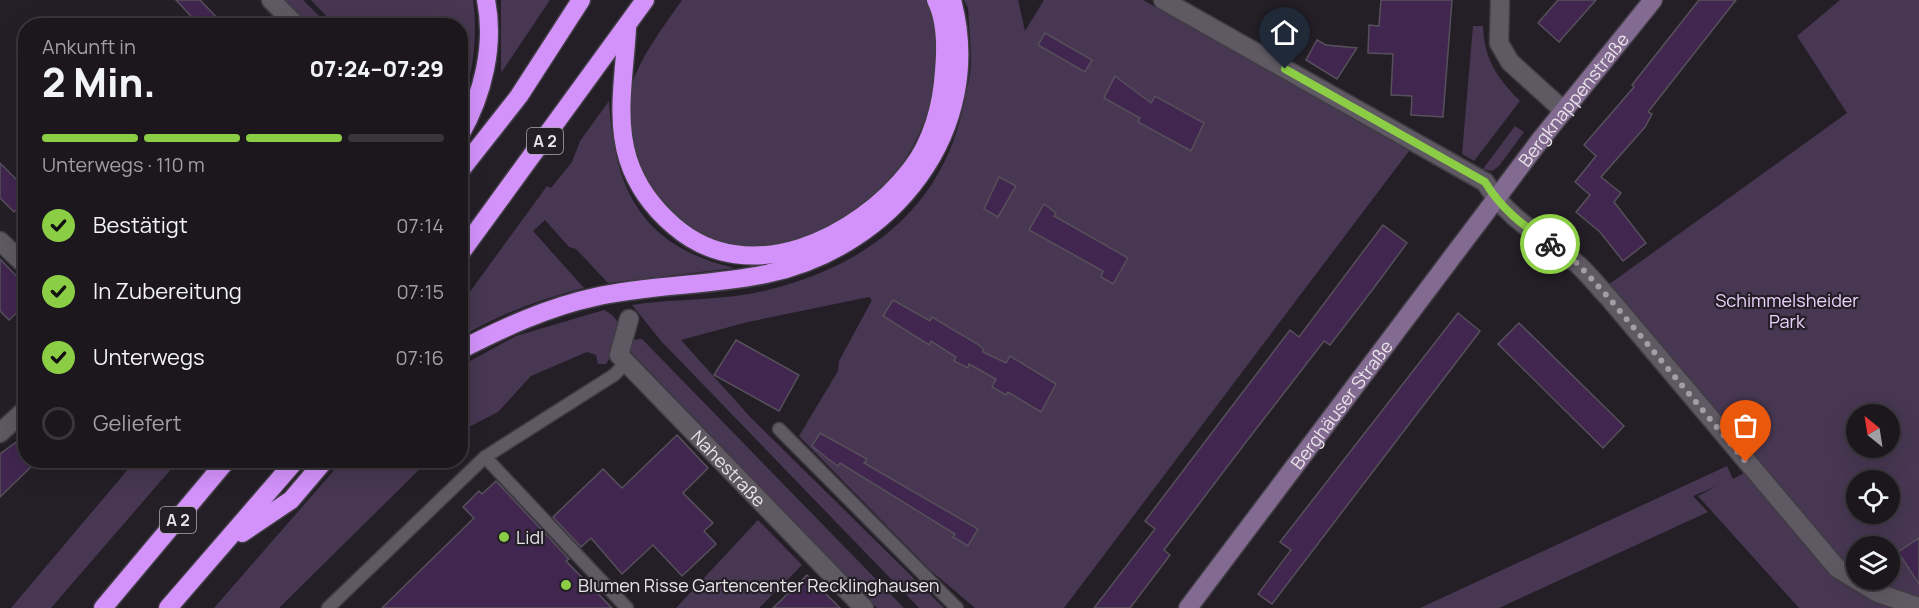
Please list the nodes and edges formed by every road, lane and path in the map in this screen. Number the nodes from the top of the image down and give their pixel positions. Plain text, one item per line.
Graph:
1 (272, 0) edge
2 (486, 0) edge
3 (581, 0) edge
4 (645, 0) edge
5 (936, 0) edge
6 (952, 0) edge
7 (1163, 0) edge
8 (1500, 0) edge
9 (1653, 0) edge
10 (289, 18) edge
11 (627, 27) junction
12 (1564, 111) junction
13 (468, 116) edge
14 (468, 161) edge
15 (1496, 201) junction
16 (0, 241) edge
17 (468, 243) edge
18 (18, 258) edge
19 (629, 319) dead end
20 (468, 346) edge
21 (626, 363) junction
22 (18, 416) edge
23 (779, 429) dead end
24 (0, 433) edge
25 (485, 457) junction
26 (220, 468) edge
27 (289, 468) edge
28 (318, 468) edge
29 (223, 546) junction
30 (103, 608) edge
31 (168, 608) edge
32 (328, 608) edge
33 (627, 608) edge
34 (864, 608) edge
35 (957, 608) edge
36 (1188, 608) edge
37 (1919, 608) edge

1 - 10 street
2 - 13 highway
3 - 14 highway, A 2
4 - 11 highway, A 2
5 - 11 highway
6 - 20 highway
7 - 15 street
8 - 12 street
9 - 12 street, Bergknappenstraße
11 - 17 highway, A 2
12 - 15 street, Bergknappenstraße
15 - 36 street, Berghäuser Straße
15 - 37 street
16 - 18 street
19 - 21 street
21 - 25 lane
21 - 34 street, Nahestraße
22 - 24 street
23 - 35 lane
25 - 32 lane
25 - 33 lane
26 - 30 highway, A 2
27 - 29 highway
28 - 29 highway
29 - 31 highway

